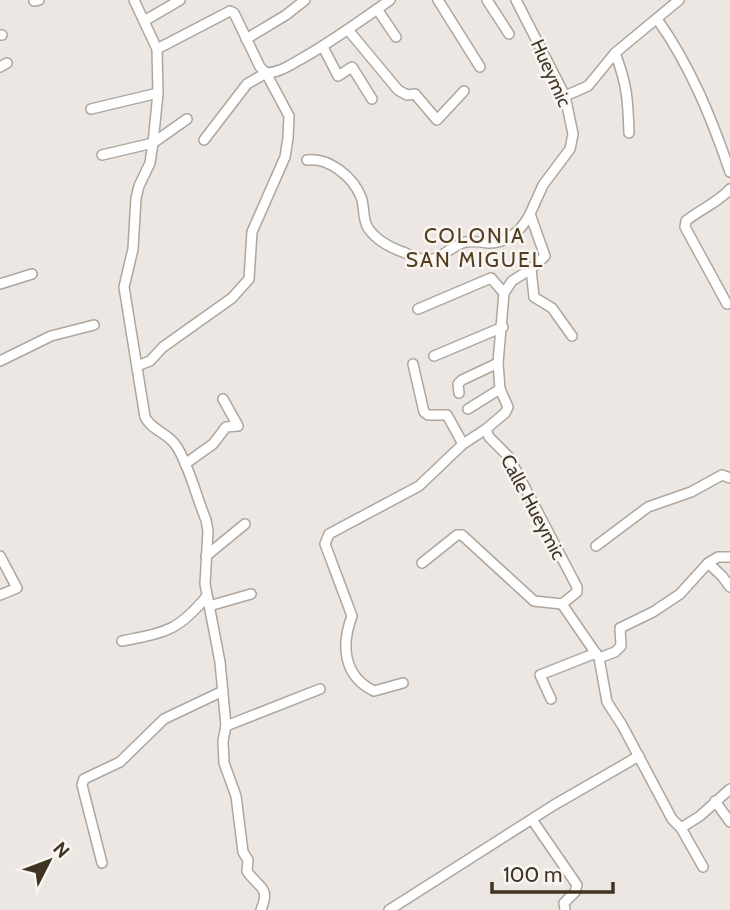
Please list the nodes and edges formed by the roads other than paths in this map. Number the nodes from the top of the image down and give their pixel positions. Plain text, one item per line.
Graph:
1 (39, 0) edge
2 (134, 0) edge
3 (180, 0) edge
4 (305, 0) edge
5 (390, 0) edge
6 (439, 0) edge
7 (487, 0) edge
8 (516, 0) edge
9 (679, 0) edge
10 (34, 1) edge
11 (377, 9) junction
12 (657, 19) junction
13 (144, 21) junction
14 (349, 31) junction
15 (509, 34) dead end
16 (396, 37) dead end
17 (246, 38) junction
18 (323, 47) junction
19 (157, 49) junction
20 (615, 53) junction
21 (480, 67) dead end
22 (265, 73) junction
23 (464, 91) dead end
24 (158, 93) junction
25 (565, 96) junction
26 (372, 99) dead end
27 (91, 109) dead end
28 (187, 119) dead end
29 (629, 133) dead end
30 (204, 140) dead end
31 (153, 144) junction
32 (103, 155) dead end
33 (307, 160) dead end
34 (730, 172) edge
35 (730, 189) edge
36 (530, 214) junction
37 (531, 269) junction
38 (32, 274) dead end
39 (0, 284) edge
40 (504, 293) junction
41 (727, 304) dead end
42 (418, 309) dead end
43 (94, 325) dead end
44 (503, 327) junction
45 (572, 336) dead end
46 (434, 356) dead end
47 (0, 360) edge
48 (498, 363) junction
49 (413, 364) dead end
50 (136, 366) junction
51 (500, 389) junction
52 (460, 393) dead end
53 (223, 399) dead end
54 (468, 409) dead end
55 (485, 429) junction
56 (463, 444) junction
57 (185, 464) junction
58 (730, 478) edge
59 (245, 524) dead end
60 (596, 546) dead end
61 (0, 556) edge
62 (206, 556) junction
63 (730, 557) edge
64 (422, 563) dead end
65 (708, 563) junction
66 (730, 587) edge
67 (251, 594) dead end
68 (0, 595) edge
69 (206, 596) junction
70 (562, 604) junction
71 (209, 606) junction
72 (122, 641) dead end
73 (597, 656) junction
74 (403, 683) dead end
75 (320, 689) dead end
76 (223, 691) junction
77 (551, 699) dead end
78 (226, 726) junction
79 (639, 756) junction
80 (730, 789) edge
81 (715, 801) junction
82 (533, 821) junction
83 (730, 822) edge
84 (681, 828) junction
85 (102, 863) dead end
86 (703, 867) dead end
87 (261, 910) edge
88 (389, 910) edge
89 (565, 910) edge

1 - 10 street
2 - 13 street
3 - 13 street
4 - 17 street
5 - 11 street
6 - 21 street
7 - 15 street
8 - 25 street, Hueymic
9 - 12 street
11 - 14 street
11 - 16 street
12 - 20 street
12 - 34 street
13 - 19 street
14 - 18 street
14 - 23 street
17 - 19 street
17 - 22 street
18 - 22 street
18 - 26 street
19 - 24 street
20 - 25 street
20 - 29 street
22 - 30 street
22 - 50 street
24 - 27 street
24 - 31 street
25 - 36 street, Hueymic
28 - 31 street
31 - 32 street
31 - 50 street
33 - 36 street
35 - 41 street
36 - 37 street
37 - 40 street
37 - 45 street
38 - 39 street
40 - 42 street
40 - 44 street
43 - 47 street
44 - 46 street
44 - 48 street
48 - 51 street
48 - 52 street
49 - 56 street
50 - 57 street
51 - 54 street
51 - 55 street
53 - 57 street
55 - 56 street
55 - 70 street, Calle Hueymic
56 - 74 street
57 - 62 street
58 - 60 street
59 - 62 street
61 - 68 street
62 - 69 street
63 - 65 street
64 - 70 street
65 - 66 street
65 - 73 street
67 - 71 street
69 - 71 street
69 - 72 street
70 - 73 street
71 - 76 street
73 - 77 street
73 - 79 street
75 - 78 street
76 - 78 street
76 - 85 street
78 - 87 street
79 - 82 street
79 - 84 street
80 - 81 street
81 - 83 street
81 - 84 street
82 - 88 street
82 - 89 street
84 - 86 street

